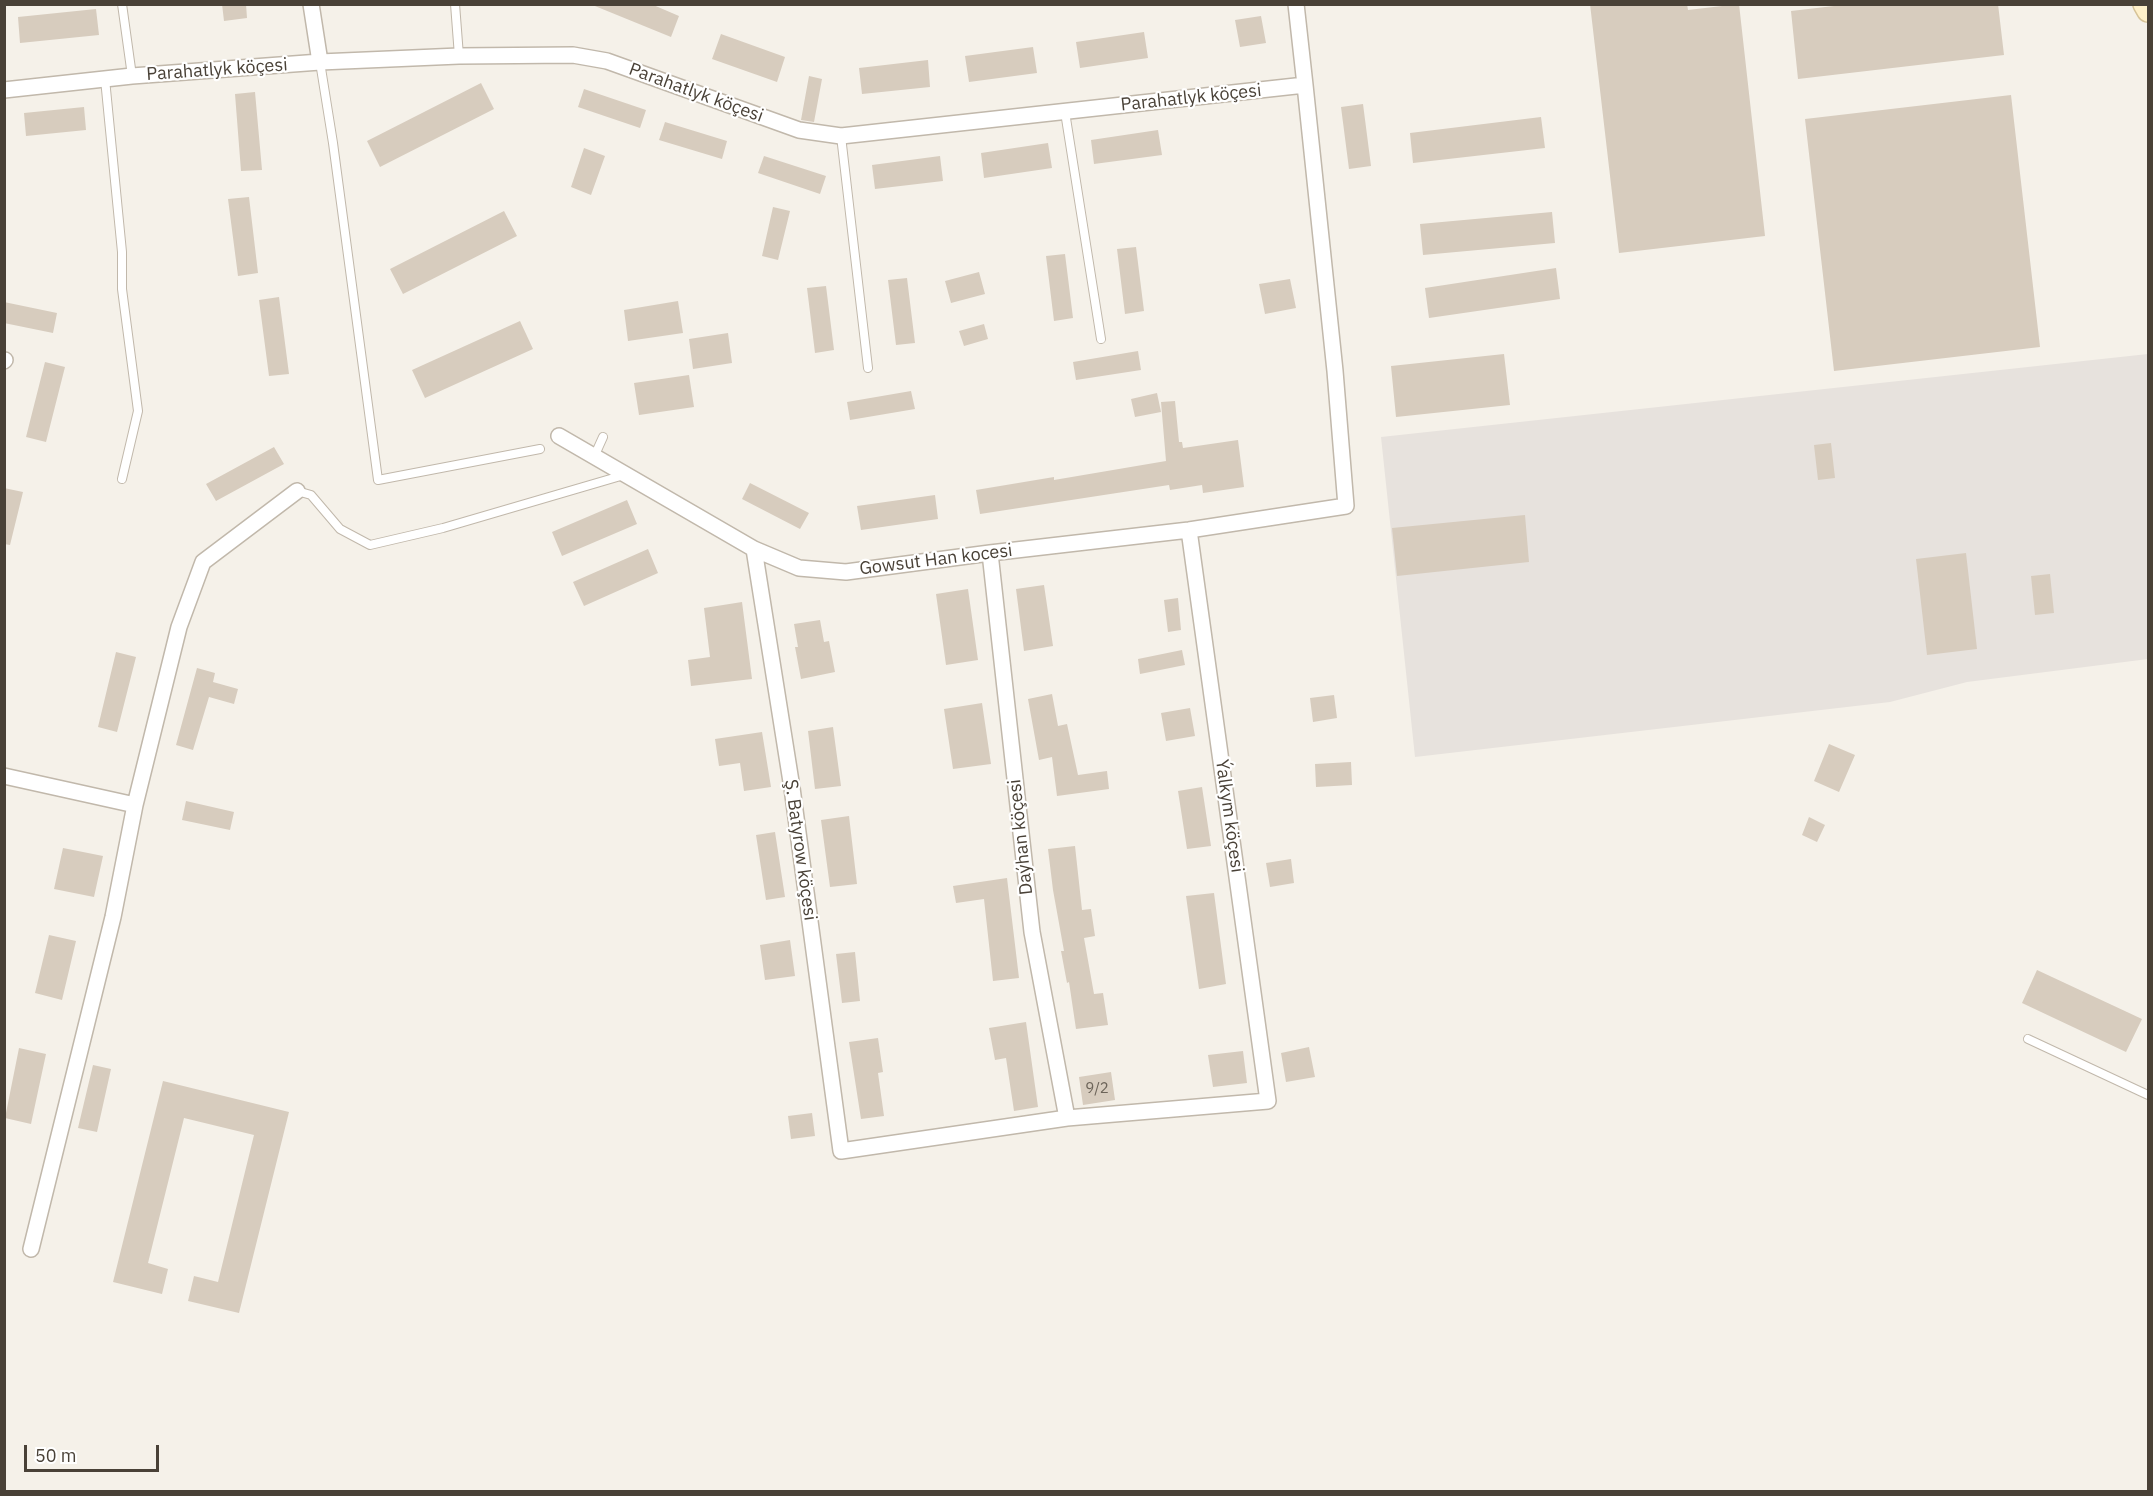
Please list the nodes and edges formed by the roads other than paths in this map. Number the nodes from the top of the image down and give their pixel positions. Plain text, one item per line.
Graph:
1 (122, 4) edge
2 (310, 4) edge
3 (455, 4) edge
4 (1296, 4) edge
5 (2144, 4) edge
6 (2148, 11) edge
7 (459, 56) junction
8 (320, 62) junction
9 (132, 76) junction
10 (105, 79) junction
11 (1305, 85) junction
12 (4, 90) edge
13 (1065, 112) junction
14 (841, 136) junction
15 (1101, 339) dead end
16 (868, 368) dead end
17 (559, 436) dead end
18 (603, 437) dead end
19 (540, 449) dead end
20 (594, 457) junction
21 (624, 475) junction
22 (122, 479) dead end
23 (297, 491) joint
24 (1189, 530) junction
25 (754, 549) junction
26 (990, 553) junction
27 (4, 776) edge
28 (135, 805) junction
29 (2028, 1040) dead end
30 (2148, 1095) edge
31 (1067, 1118) junction
32 (31, 1249) dead end

1 - 9 lane
2 - 8 street
3 - 7 lane
4 - 11 street
5 - 6 street
7 - 8 street, Parahatlyk köçesi
7 - 14 street, Parahatlyk köçesi
8 - 9 street, Parahatlyk köçesi
8 - 19 lane
9 - 10 street, Parahatlyk köçesi
10 - 12 street, Parahatlyk köçesi
10 - 22 lane
11 - 13 street, Parahatlyk köçesi
11 - 24 street, Gowsut Han kocesi
13 - 14 street, Parahatlyk köçesi
13 - 15 lane
14 - 16 lane
17 - 20 street, Gowsut Han kocesi
18 - 20 lane
20 - 21 street, Gowsut Han kocesi
21 - 23 lane
21 - 25 street, Gowsut Han kocesi
23 - 28 street
24 - 26 street, Gowsut Han kocesi
24 - 31 street, Ýalkym köçesi
25 - 26 street, Gowsut Han kocesi
25 - 31 street, Ş. Batyrow köçesi
26 - 31 street, Daýhan köçesi
27 - 28 street
28 - 32 street
29 - 30 lane

